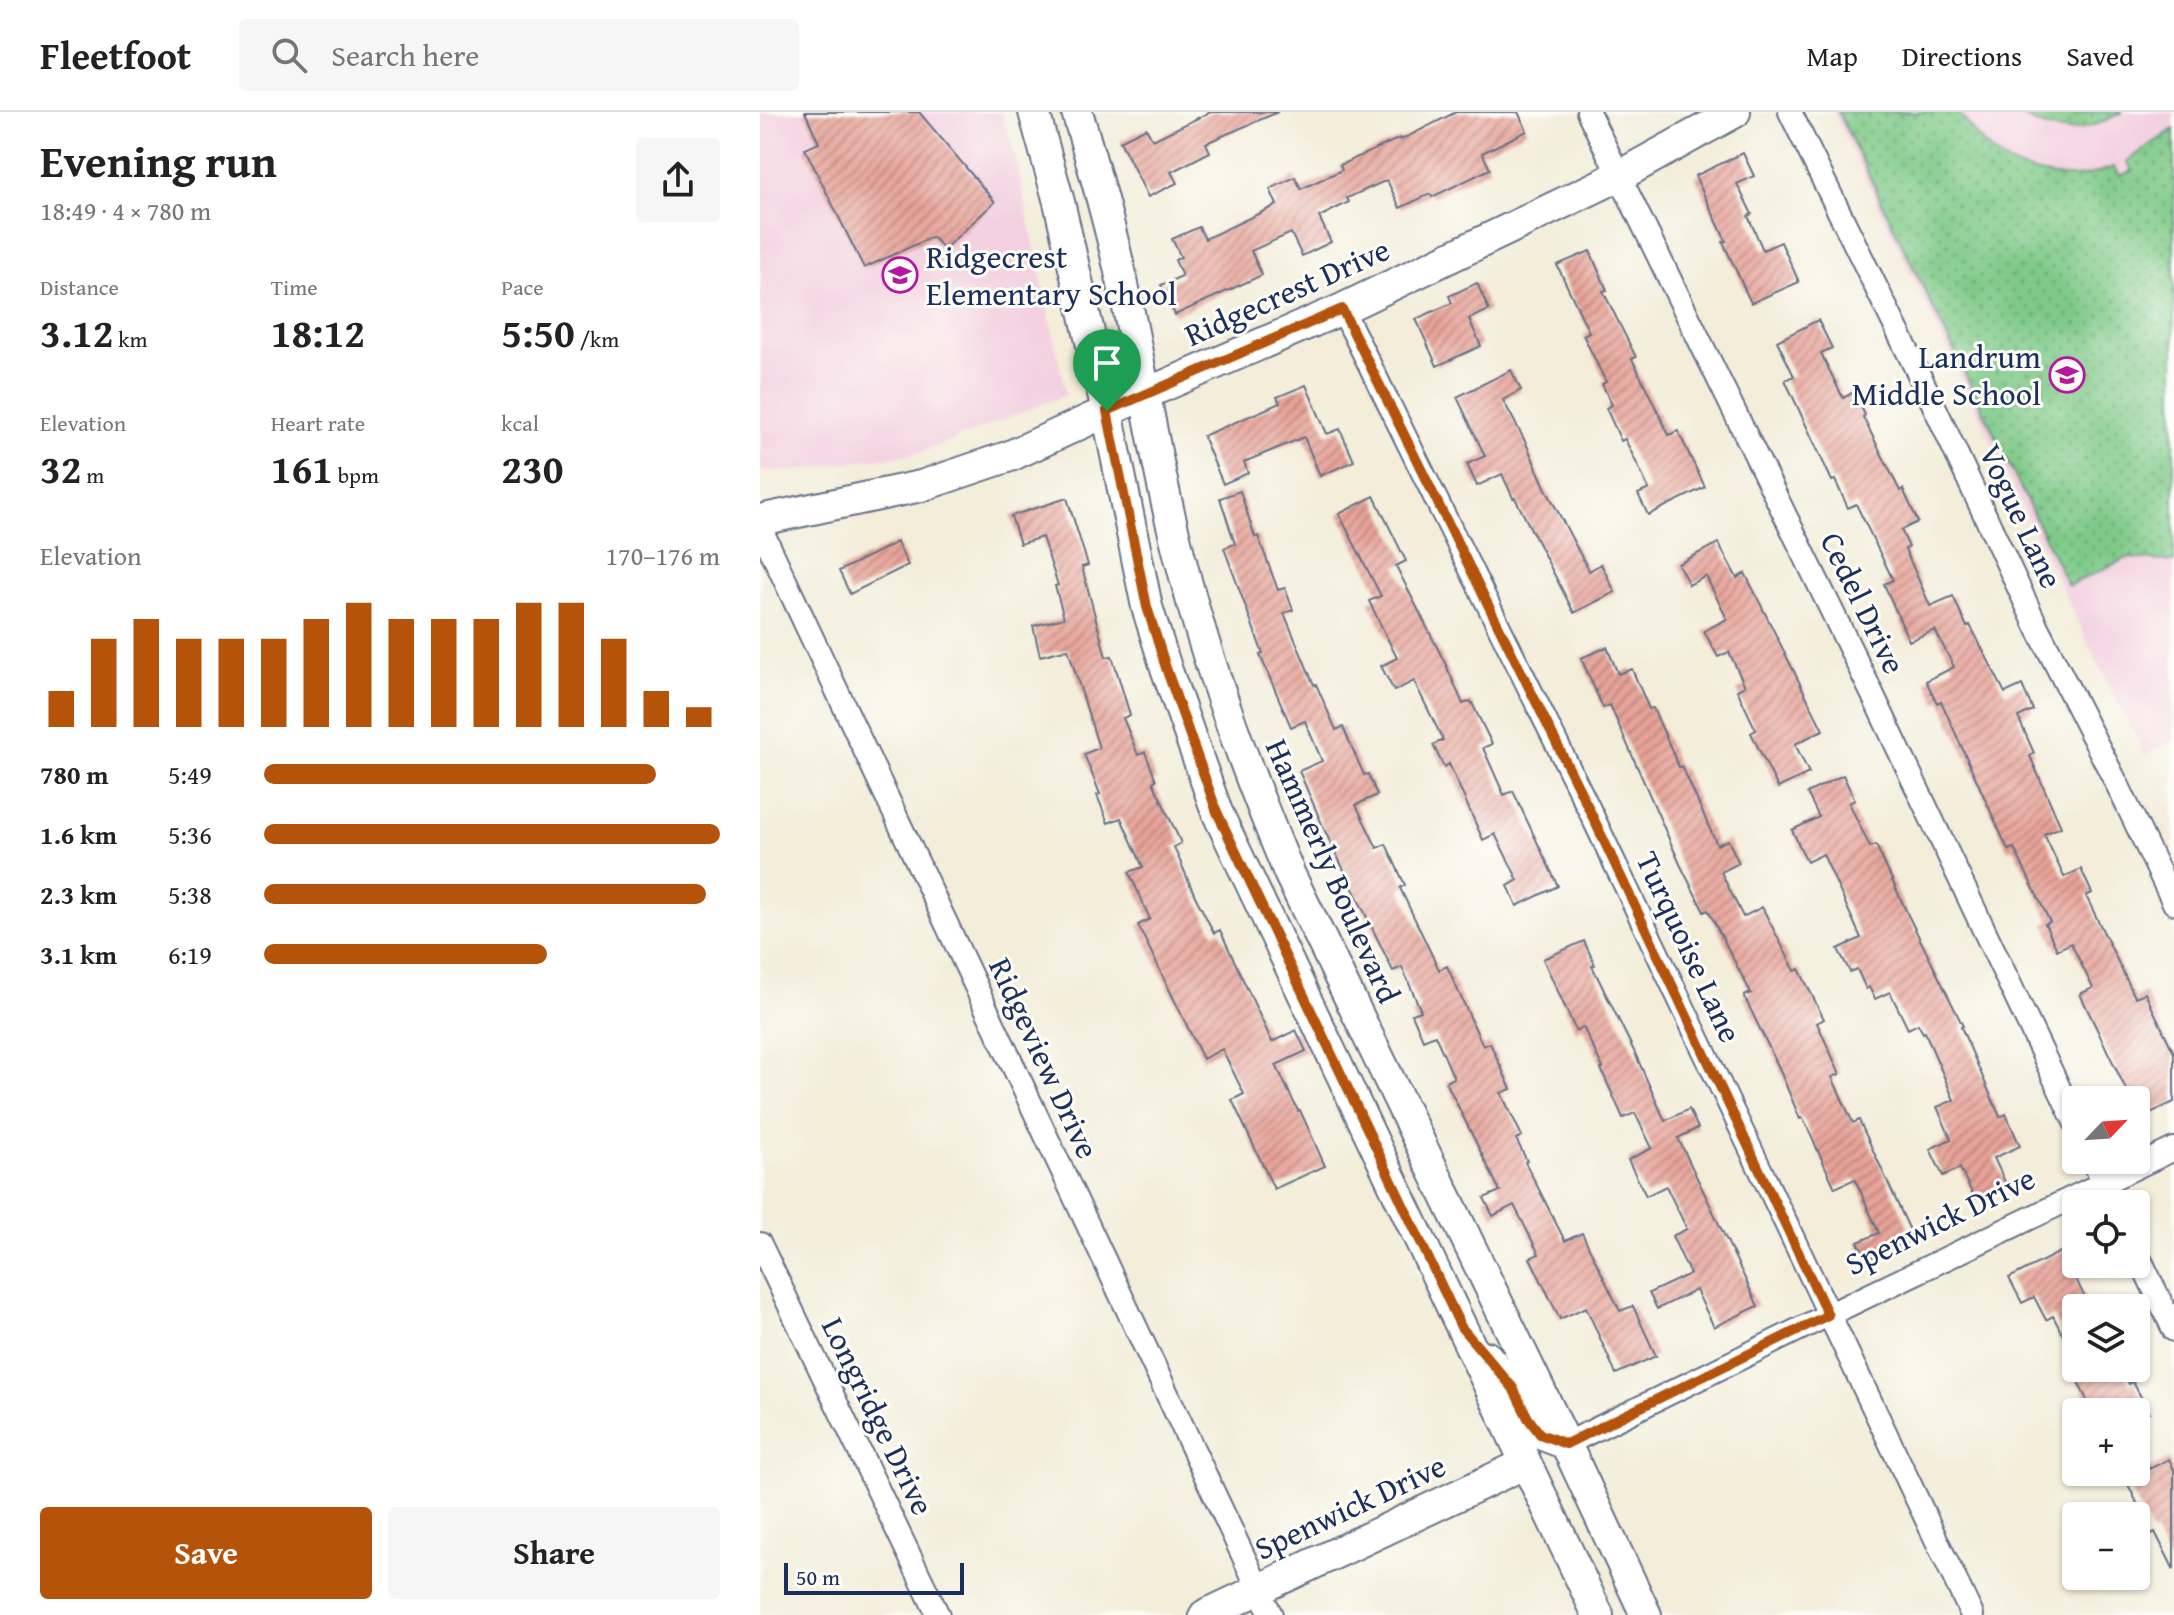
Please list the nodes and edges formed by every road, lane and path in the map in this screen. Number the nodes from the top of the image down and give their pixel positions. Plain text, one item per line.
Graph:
1 (1034, 112) edge
2 (1077, 112) edge
3 (1588, 112) edge
4 (1735, 112) edge
5 (1790, 112) edge
6 (1619, 176) junction
7 (1342, 309) junction
8 (1145, 394) junction
9 (1107, 411) junction
10 (760, 520) edge
11 (760, 527) edge
12 (1256, 795) junction
13 (1217, 812) junction
14 (2174, 903) edge
15 (1390, 1083) junction
16 (2062, 1094) edge
17 (1355, 1099) junction
18 (2174, 1149) edge
19 (2099, 1174) edge
20 (2103, 1182) junction
21 (2107, 1190) edge
22 (760, 1244) edge
23 (2149, 1278) edge
24 (1828, 1315) junction
25 (1461, 1327) junction
26 (2174, 1330) edge
27 (1566, 1444) junction
28 (1526, 1463) junction
29 (1624, 1569) junction
30 (1265, 1602) edge
31 (938, 1615) edge
32 (1205, 1615) edge
33 (1598, 1615) edge
34 (1646, 1615) edge
35 (1972, 1615) edge

1 - 9 main road
2 - 8 main road, Hammerly Boulevard
3 - 6 street, Cedel Drive
4 - 6 main road, Ridgecrest Drive
5 - 14 street, Vogue Lane
6 - 7 main road, Ridgecrest Drive
6 - 16 street, Cedel Drive
7 - 8 main road, Ridgecrest Drive
7 - 24 street, Turquoise Lane
8 - 9 main road, Ridgecrest Drive
8 - 12 main road, Hammerly Boulevard
9 - 10 main road, Ridgecrest Drive
9 - 13 main road
11 - 30 street, Ridgeview Drive
12 - 13 main road
12 - 15 main road, Hammerly Boulevard
13 - 17 main road
15 - 17 main road
15 - 27 main road, Hammerly Boulevard
17 - 25 main road
18 - 20 street, Spenwick Drive
19 - 20 street
20 - 21 street
20 - 24 street, Spenwick Drive
22 - 31 street, Longridge Drive
23 - 26 street
24 - 27 street, Spenwick Drive
24 - 35 street, Turquoise Lane
25 - 27 main road
25 - 28 main road
27 - 29 main road, Hammerly Boulevard
28 - 29 main road
28 - 30 main road, Spenwick Drive
28 - 33 main road
29 - 34 main road, Hammerly Boulevard
30 - 32 main road, Spenwick Drive

